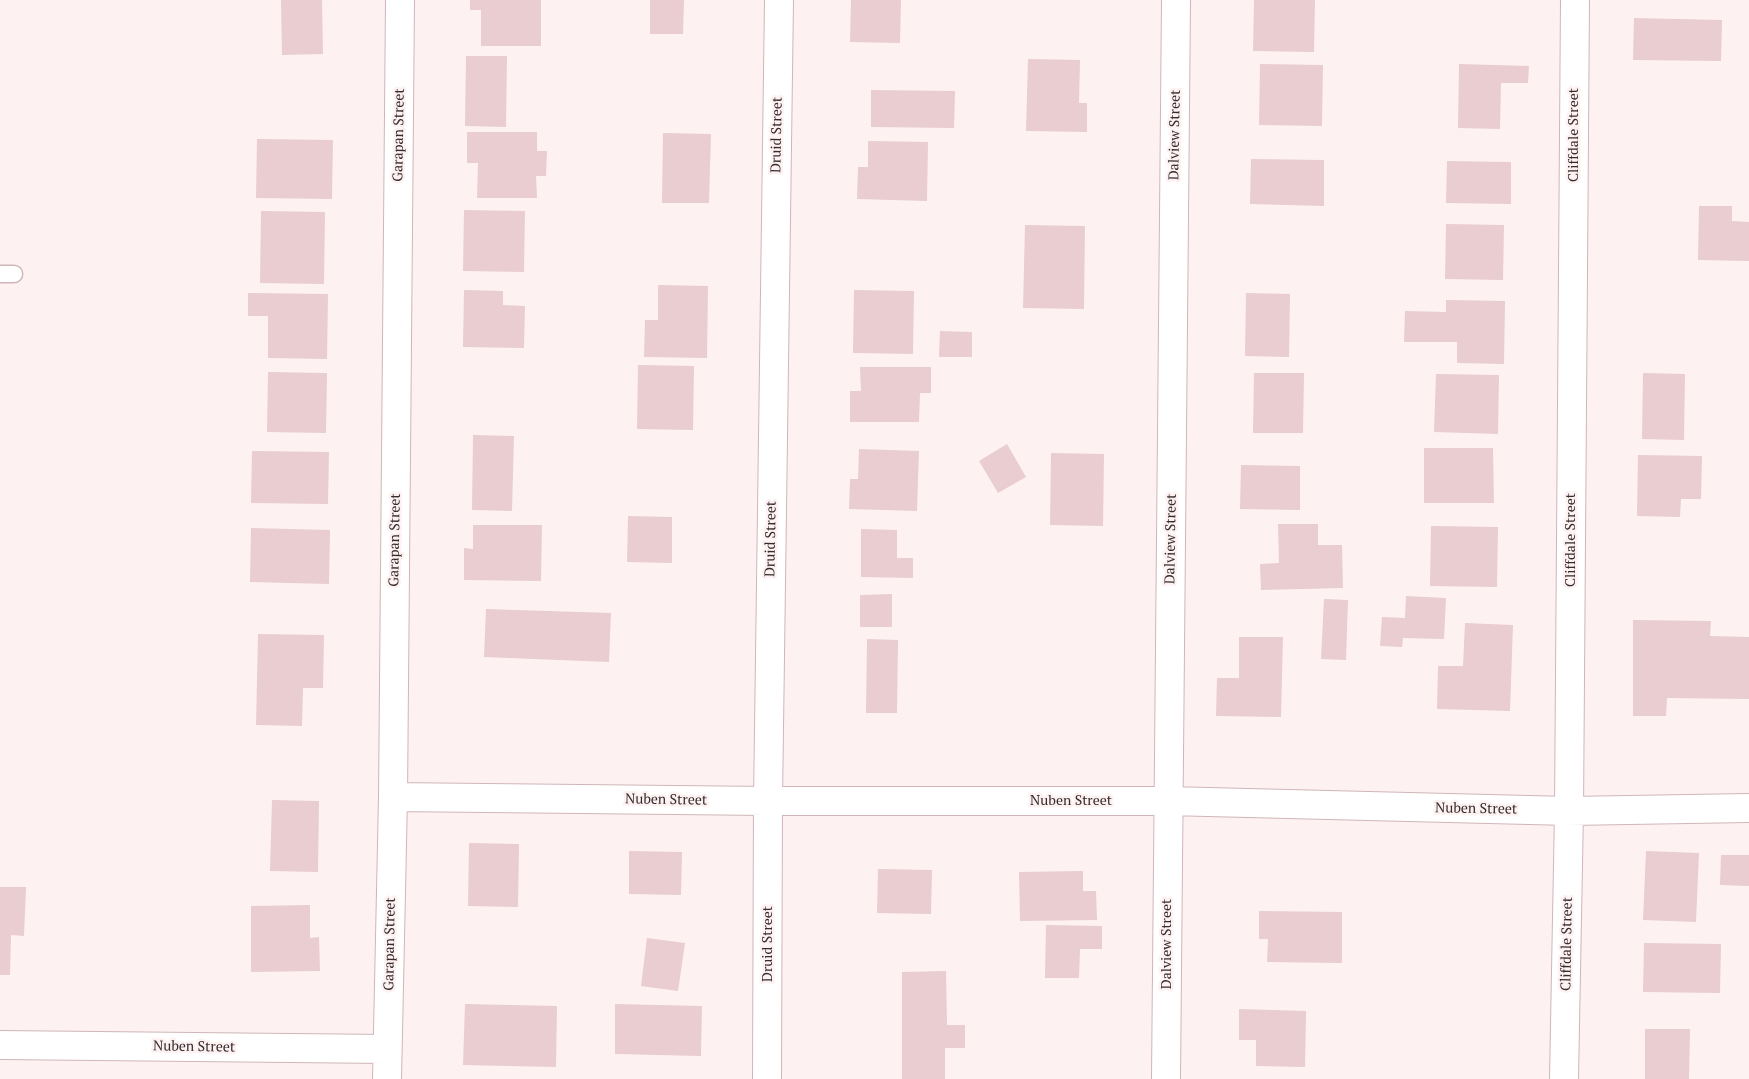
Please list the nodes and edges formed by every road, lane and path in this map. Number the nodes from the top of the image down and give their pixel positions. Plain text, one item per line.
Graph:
1 (400, 0) edge
2 (779, 0) edge
3 (1176, 0) edge
4 (1575, 0) edge
5 (393, 797) junction
6 (768, 801) junction
7 (1168, 801) junction
8 (1749, 808) edge
9 (1569, 811) junction
10 (0, 1045) edge
11 (387, 1049) junction
12 (387, 1079) edge
13 (767, 1079) edge
14 (1166, 1079) edge
15 (1564, 1079) edge

1 - 5 street, Garapan Street
2 - 6 street, Druid Street
3 - 7 street, Dalview Street
4 - 9 street, Cliffdale Street
5 - 6 street, Nuben Street
5 - 11 street, Garapan Street
6 - 7 street, Nuben Street
6 - 13 street, Druid Street
7 - 9 street, Nuben Street
7 - 14 street, Dalview Street
8 - 9 street, Nuben Street
9 - 15 street, Cliffdale Street
10 - 11 street, Nuben Street
11 - 12 street, Garapan Street

